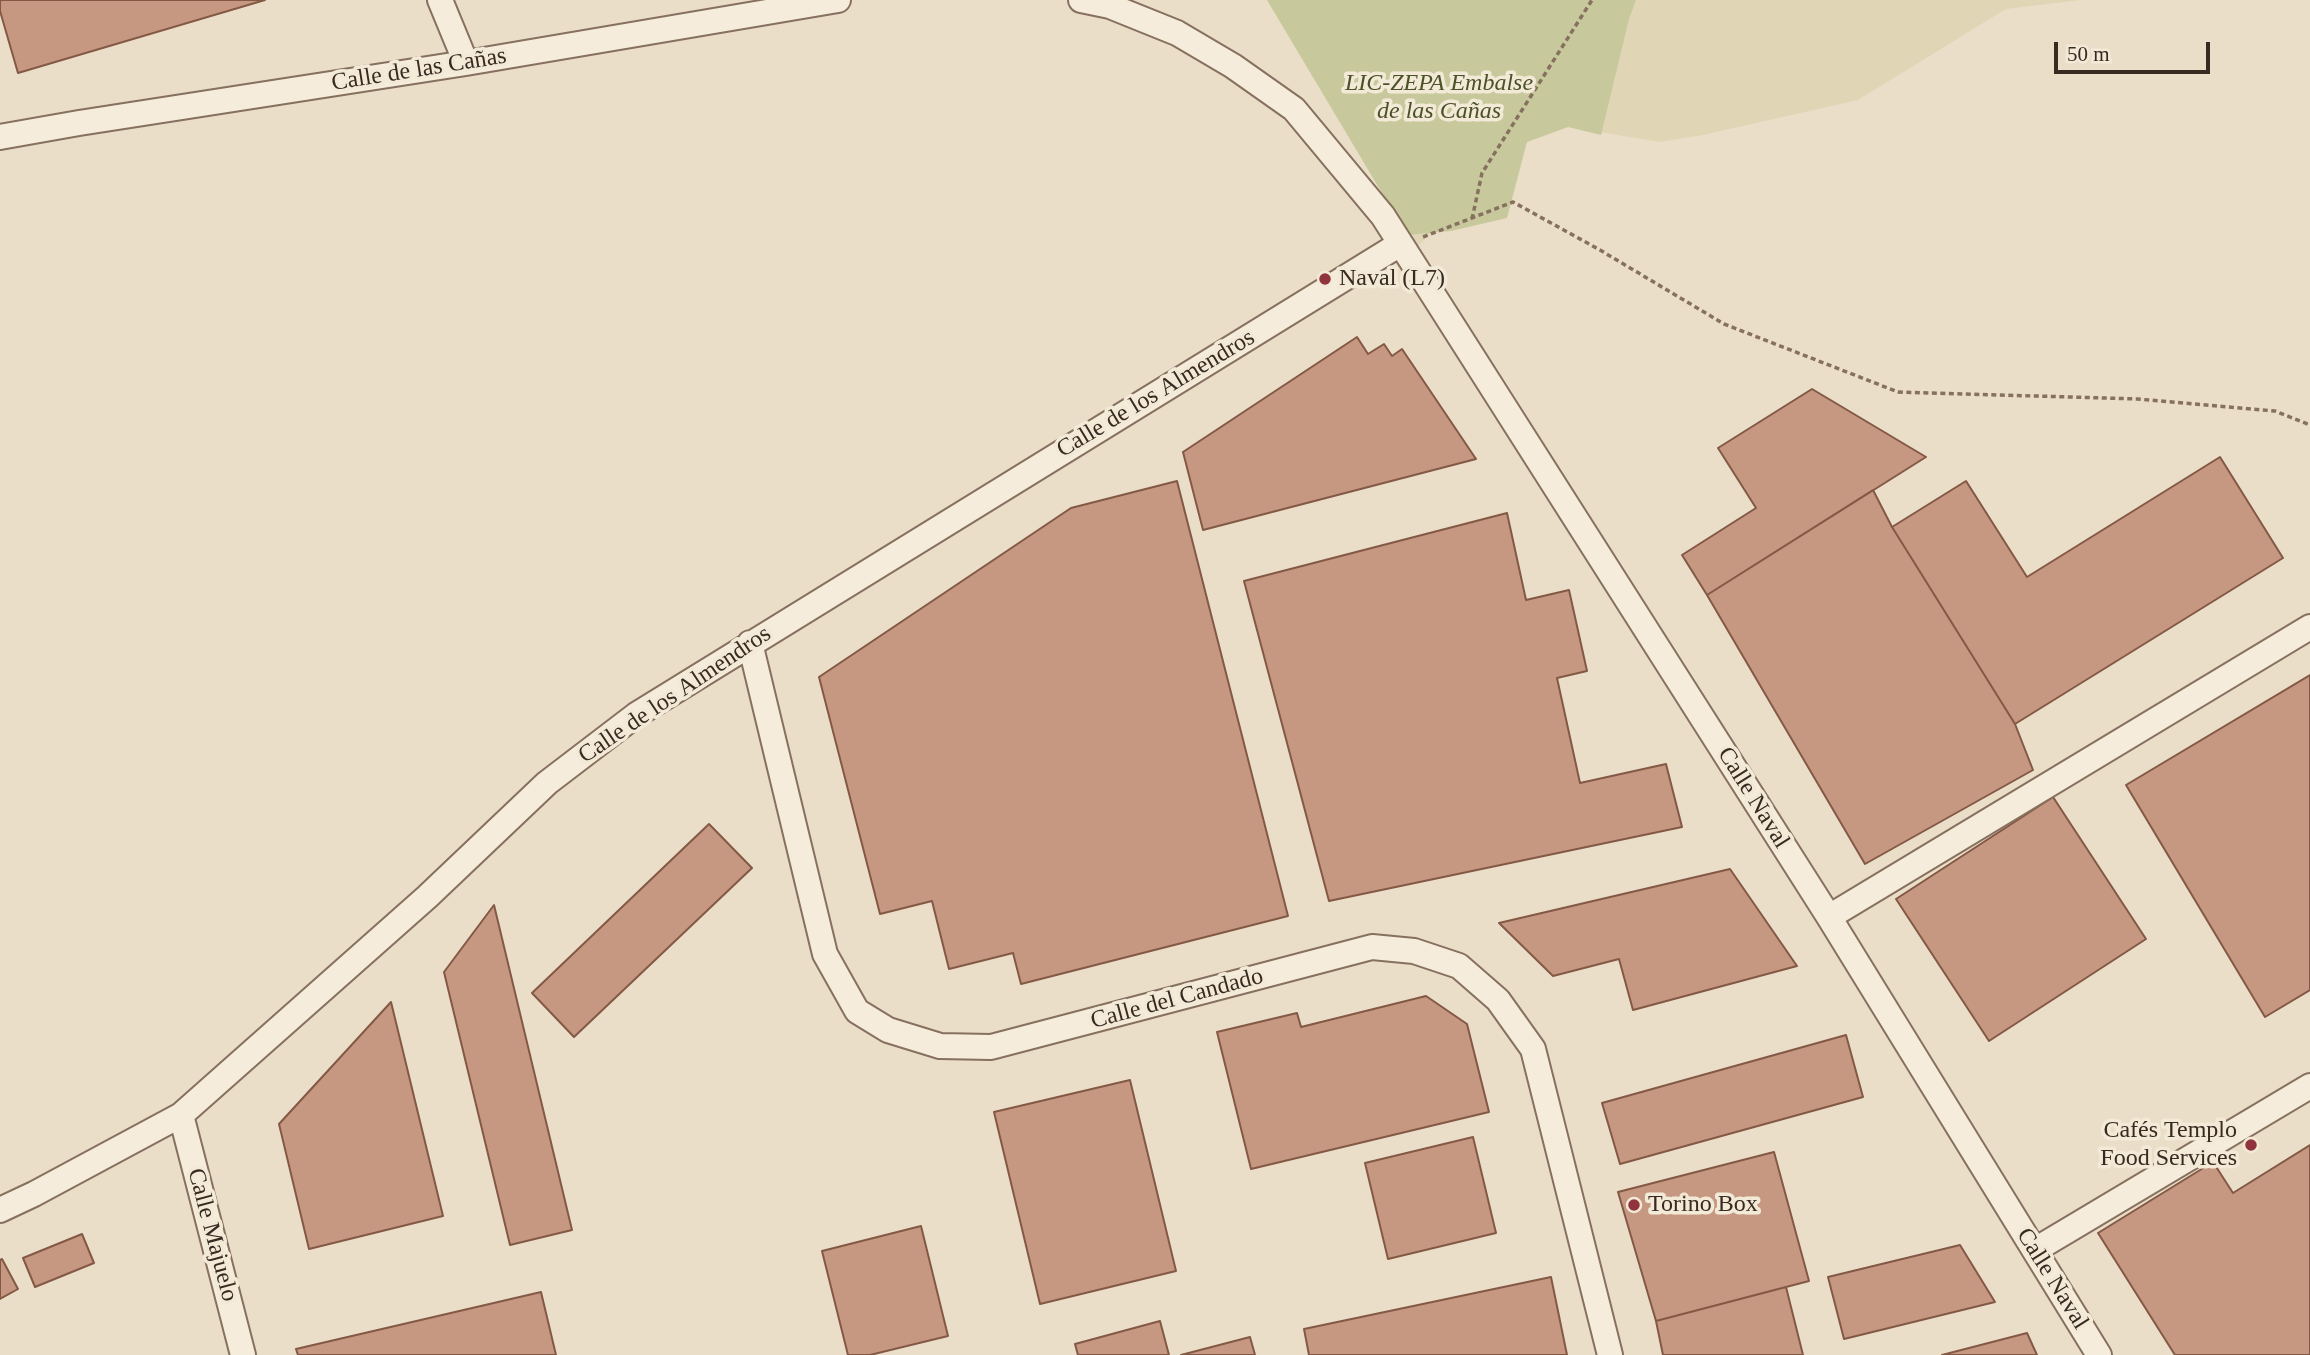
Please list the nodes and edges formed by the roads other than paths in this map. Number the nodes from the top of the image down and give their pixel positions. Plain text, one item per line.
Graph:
1 (440, 0) edge
2 (838, 0) edge
3 (1082, 0) edge
4 (466, 63) junction
5 (0, 137) edge
6 (1401, 244) junction
7 (2310, 627) edge
8 (750, 643) junction
9 (1829, 918) junction
10 (2310, 1086) edge
11 (181, 1115) junction
12 (0, 1210) edge
13 (2035, 1250) junction
14 (243, 1355) edge
15 (1610, 1355) edge
16 (2099, 1355) edge

1 - 4 street
2 - 4 street, Calle de las Cañas
3 - 6 street
4 - 5 street, Calle de las Cañas
6 - 8 street, Calle de los Almendros
6 - 9 street, Calle Naval
7 - 9 street
8 - 11 street, Calle de los Almendros
8 - 15 street, Calle del Candado
9 - 13 street, Calle Naval
10 - 13 street
11 - 12 street, Calle de los Almendros
11 - 14 street, Calle Majuelo
13 - 16 street, Calle Naval

